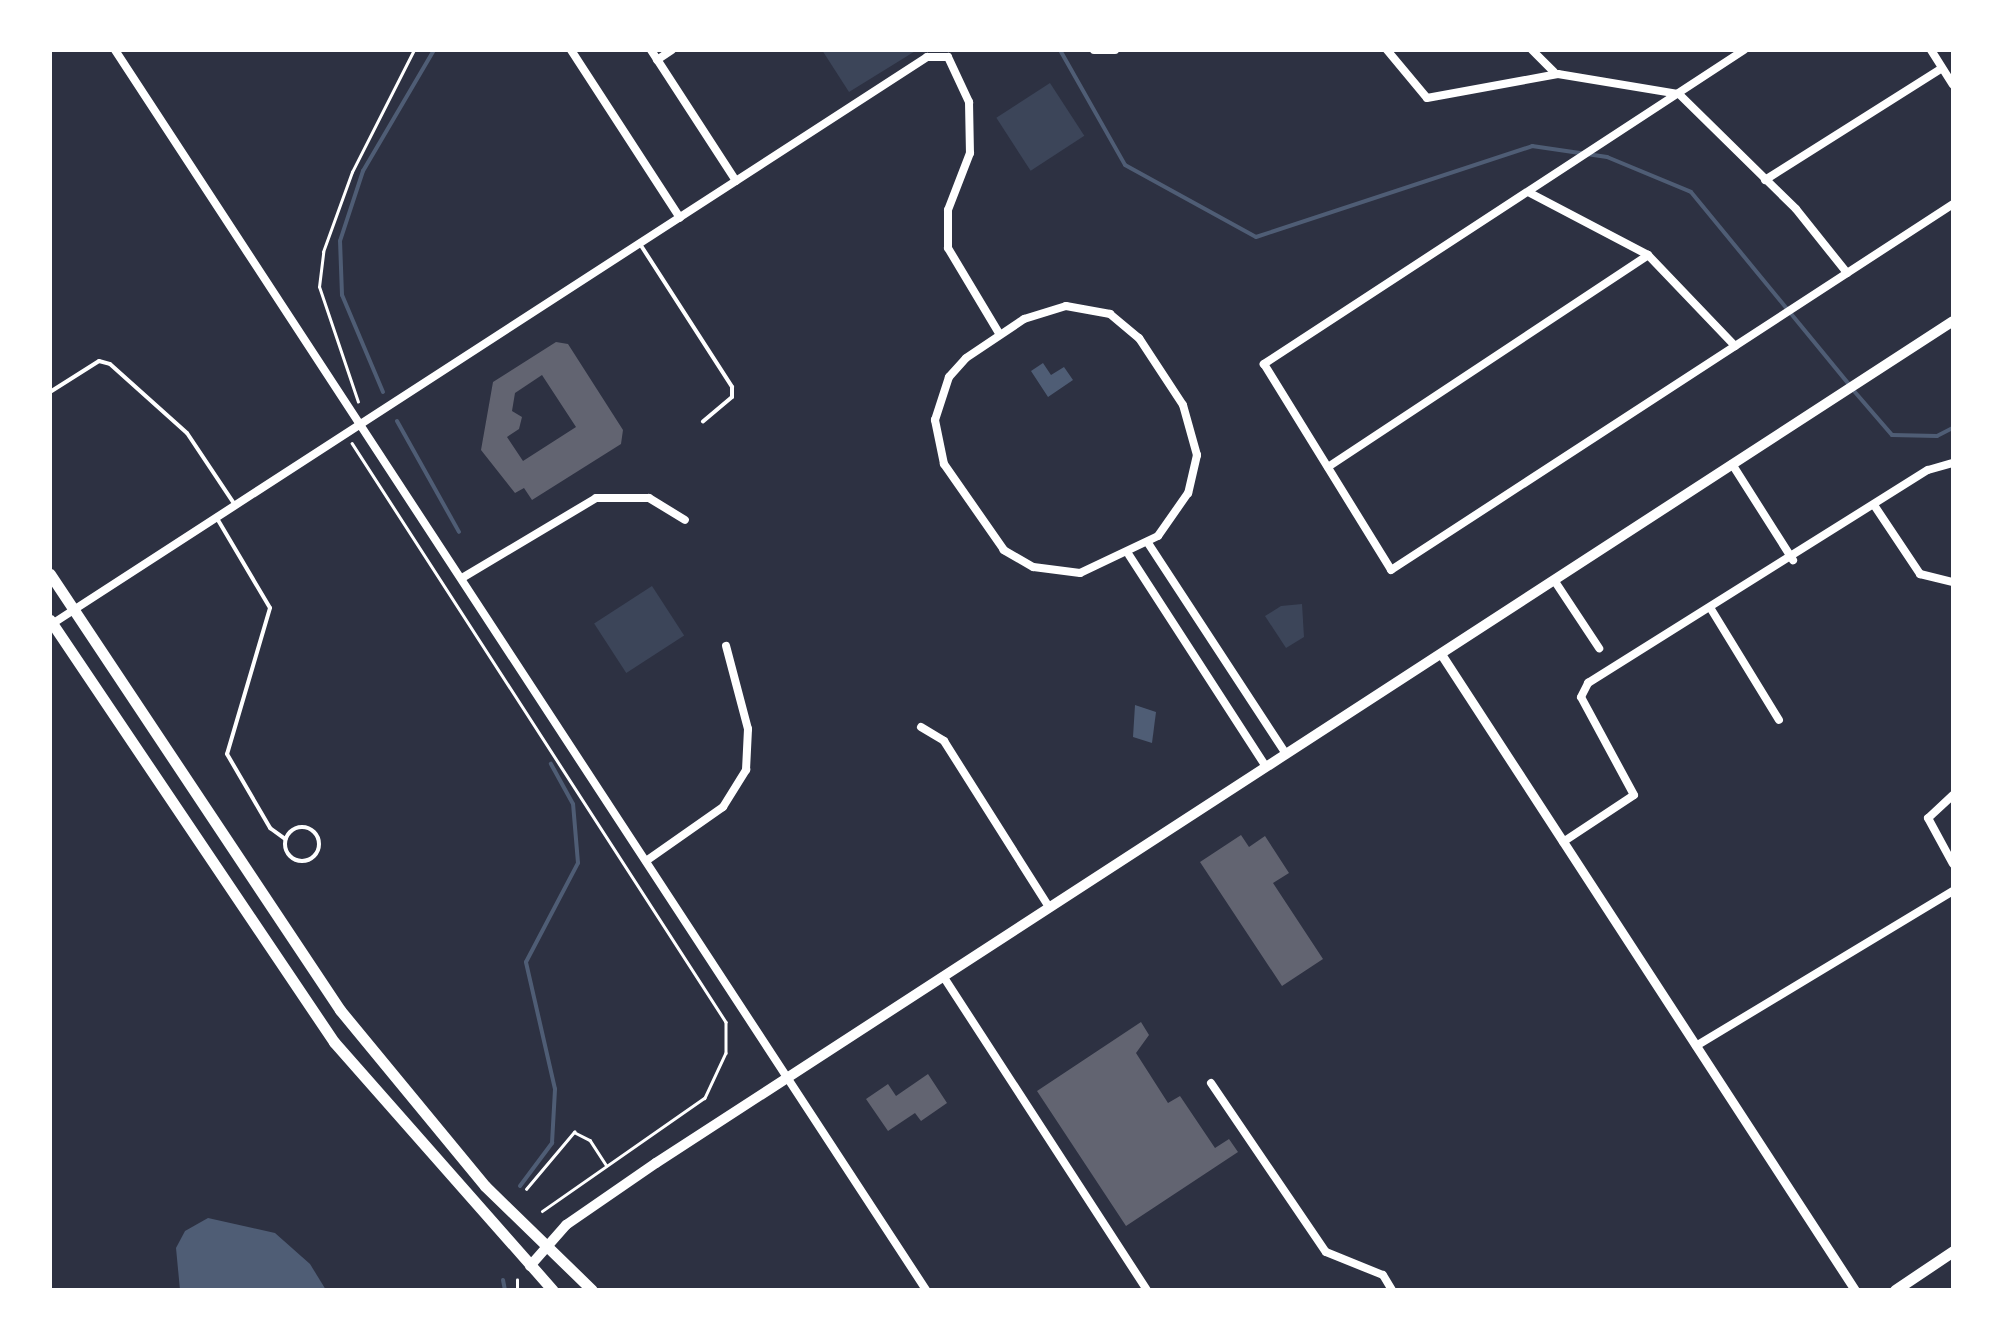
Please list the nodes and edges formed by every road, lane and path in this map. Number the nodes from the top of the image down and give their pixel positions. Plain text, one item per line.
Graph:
1 (115, 50) edge
2 (571, 50) edge
3 (651, 50) edge
4 (672, 50) edge
5 (1094, 50) edge
6 (1115, 50) edge
7 (1387, 50) edge
8 (1532, 50) edge
9 (1744, 50) edge
10 (1930, 50) edge
11 (658, 60) junction
12 (1942, 68) junction
13 (1558, 74) junction
14 (1953, 84) edge
15 (1680, 94) junction
16 (1765, 180) junction
17 (736, 181) junction
18 (1530, 193) junction
19 (1953, 204) edge
20 (680, 218) junction
21 (640, 244) junction
22 (1648, 255) junction
23 (1848, 273) junction
24 (1953, 321) edge
25 (1000, 335) junction
26 (1735, 346) junction
27 (50, 392) edge
28 (702, 420) dead end
29 (359, 425) junction
30 (1953, 463) edge
31 (1732, 464) junction
32 (1328, 467) junction
33 (235, 505) junction
34 (1874, 506) junction
35 (216, 517) junction
36 (685, 520) dead end
37 (1148, 543) junction
38 (1129, 555) junction
39 (1793, 560) junction
40 (50, 574) edge
41 (462, 578) junction
42 (1554, 580) junction
43 (1953, 582) edge
44 (1711, 609) junction
45 (74, 611) junction
46 (51, 622) edge
47 (726, 646) dead end
48 (1599, 648) dead end
49 (1441, 654) junction
50 (1780, 720) dead end
51 (922, 726) dead end
52 (1286, 754) junction
53 (1266, 767) junction
54 (1953, 795) edge
55 (285, 839) junction
56 (1563, 842) junction
57 (646, 861) junction
58 (1953, 864) edge
59 (1953, 891) edge
60 (1049, 907) junction
61 (309, 966) junction
62 (943, 976) junction
63 (290, 980) junction
64 (1696, 1046) junction
65 (787, 1076) junction
66 (1211, 1083) dead end
67 (526, 1189) dead end
68 (544, 1211) dead end
69 (545, 1247) junction
70 (1953, 1251) edge
71 (530, 1266) junction
72 (517, 1280) dead end
73 (517, 1290) edge
74 (554, 1290) edge
75 (592, 1290) edge
76 (926, 1290) edge
77 (1148, 1290) edge
78 (1392, 1290) edge
79 (1855, 1290) edge
80 (1895, 1290) edge

1 - 29 street
2 - 20 street
3 - 11 street
4 - 11 street
5 - 6 street
7 - 13 street
8 - 13 street
9 - 15 street
10 - 12 street
11 - 17 street
12 - 14 street
12 - 16 street
13 - 15 street
15 - 16 street
15 - 18 street
16 - 23 street
17 - 20 street
17 - 25 street
18 - 22 street
18 - 32 street
19 - 23 street
20 - 21 street
21 - 28 lane
21 - 29 street
22 - 26 street
22 - 32 street
23 - 26 street
24 - 31 main road
25 - 37 street
25 - 38 street
26 - 32 street
27 - 33 lane
29 - 33 street
29 - 41 street
30 - 34 street
31 - 39 street
31 - 42 main road
33 - 35 street
34 - 39 street
34 - 43 street
35 - 45 street
35 - 55 lane
36 - 41 street
37 - 38 street
37 - 52 street
38 - 53 street
39 - 44 street
40 - 45 highway
41 - 57 street
42 - 48 street
42 - 49 main road
44 - 50 street
44 - 56 street
45 - 46 street
45 - 61 highway
46 - 63 highway
47 - 57 street
49 - 52 main road
49 - 56 street
51 - 60 street
52 - 53 main road
53 - 60 main road
54 - 58 street
55 - 55 lane
56 - 64 street
57 - 65 street
59 - 64 street
60 - 62 main road
61 - 63 highway
61 - 69 highway
62 - 65 main road
62 - 77 street
63 - 71 highway
64 - 79 street
65 - 69 main road
65 - 76 street
66 - 78 street
67 - 68 path
69 - 71 main road
69 - 75 highway
70 - 80 highway
71 - 74 highway
72 - 73 path

